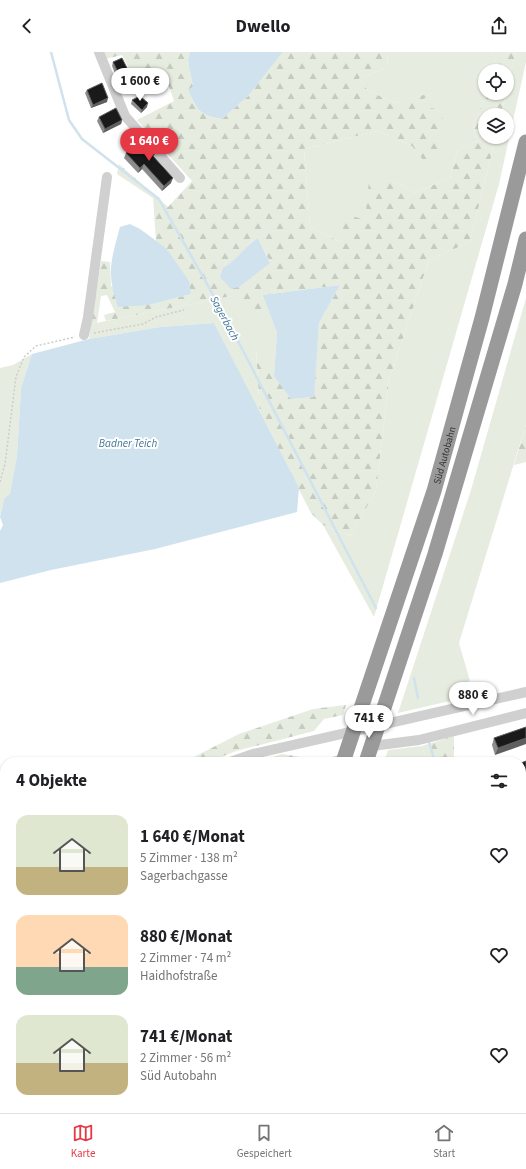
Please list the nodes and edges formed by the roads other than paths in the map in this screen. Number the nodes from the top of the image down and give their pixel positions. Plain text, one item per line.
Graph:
1 (99, 52) edge
2 (526, 142) edge
3 (107, 177) dead end
4 (180, 178) dead end
5 (526, 239) edge
6 (526, 264) edge
7 (515, 284) junction
8 (84, 335) road end
9 (526, 692) edge
10 (526, 713) edge
11 (372, 746) junction
12 (244, 757) edge
13 (341, 757) edge
14 (368, 757) edge

1 - 4 street
2 - 13 highway, Süd Autobahn
3 - 8 street
5 - 7 highway, Süd Autobahn
6 - 7 highway
7 - 11 highway, Süd Autobahn
9 - 12 street
10 - 11 street
11 - 14 highway, Süd Autobahn

